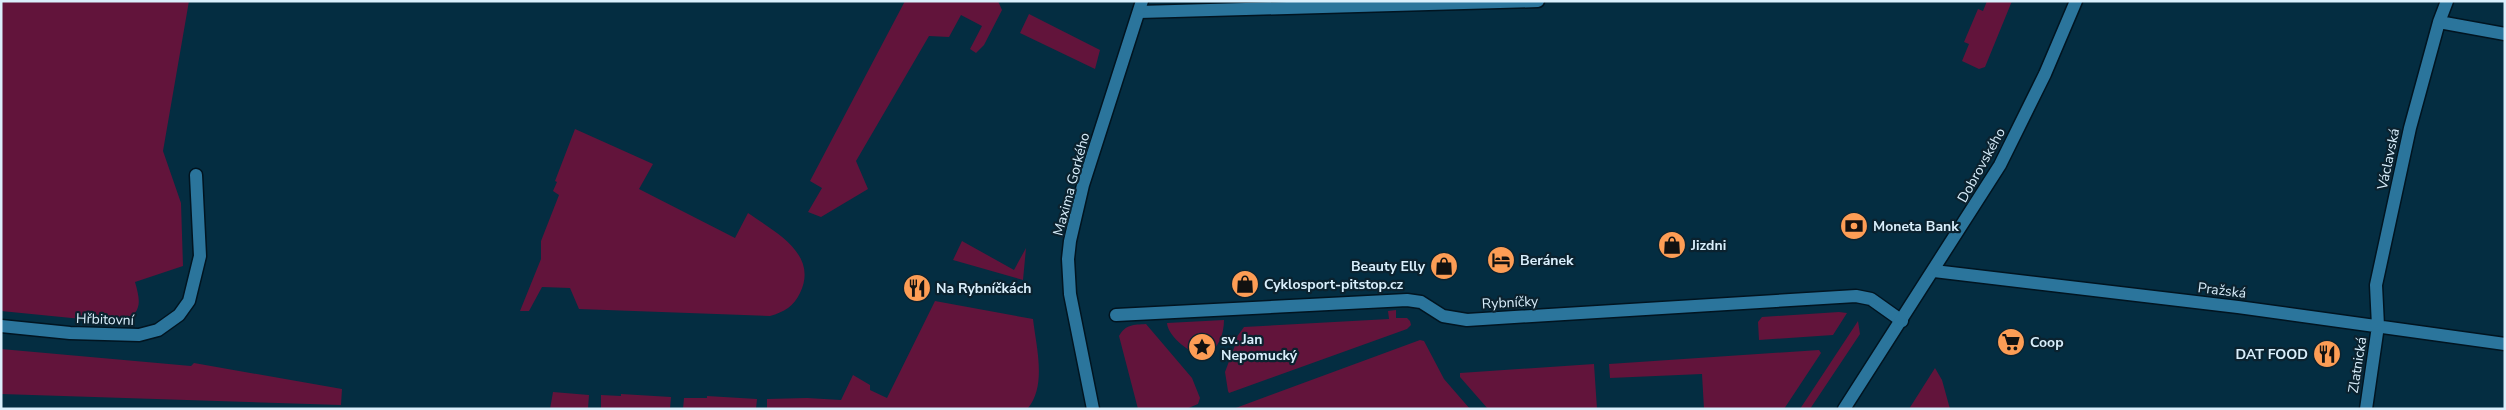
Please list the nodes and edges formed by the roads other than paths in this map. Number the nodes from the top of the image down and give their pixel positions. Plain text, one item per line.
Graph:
1 (1538, 1) edge
2 (2076, 1) edge
3 (2447, 1) edge
4 (1141, 7) edge
5 (2439, 22) junction
6 (2505, 34) edge
7 (196, 175) dead end
8 (1934, 271) junction
9 (1116, 315) dead end
10 (1902, 321) junction
11 (1, 326) edge
12 (2378, 326) junction
13 (2505, 344) edge
14 (1093, 409) edge
15 (1844, 409) edge
16 (2366, 409) edge

1 - 4 street
2 - 8 street, Dobrovského
3 - 5 street, Václavská
4 - 14 street, Maxima Gorkého
5 - 6 street
5 - 12 street, Václavská
7 - 11 street, Hřbitovní
8 - 10 street, Dobrovského
8 - 12 street, Pražská
9 - 10 street, Rybníčky
10 - 15 street, Dobrovského
12 - 13 street, Pražská
12 - 16 street, Zlatnická

